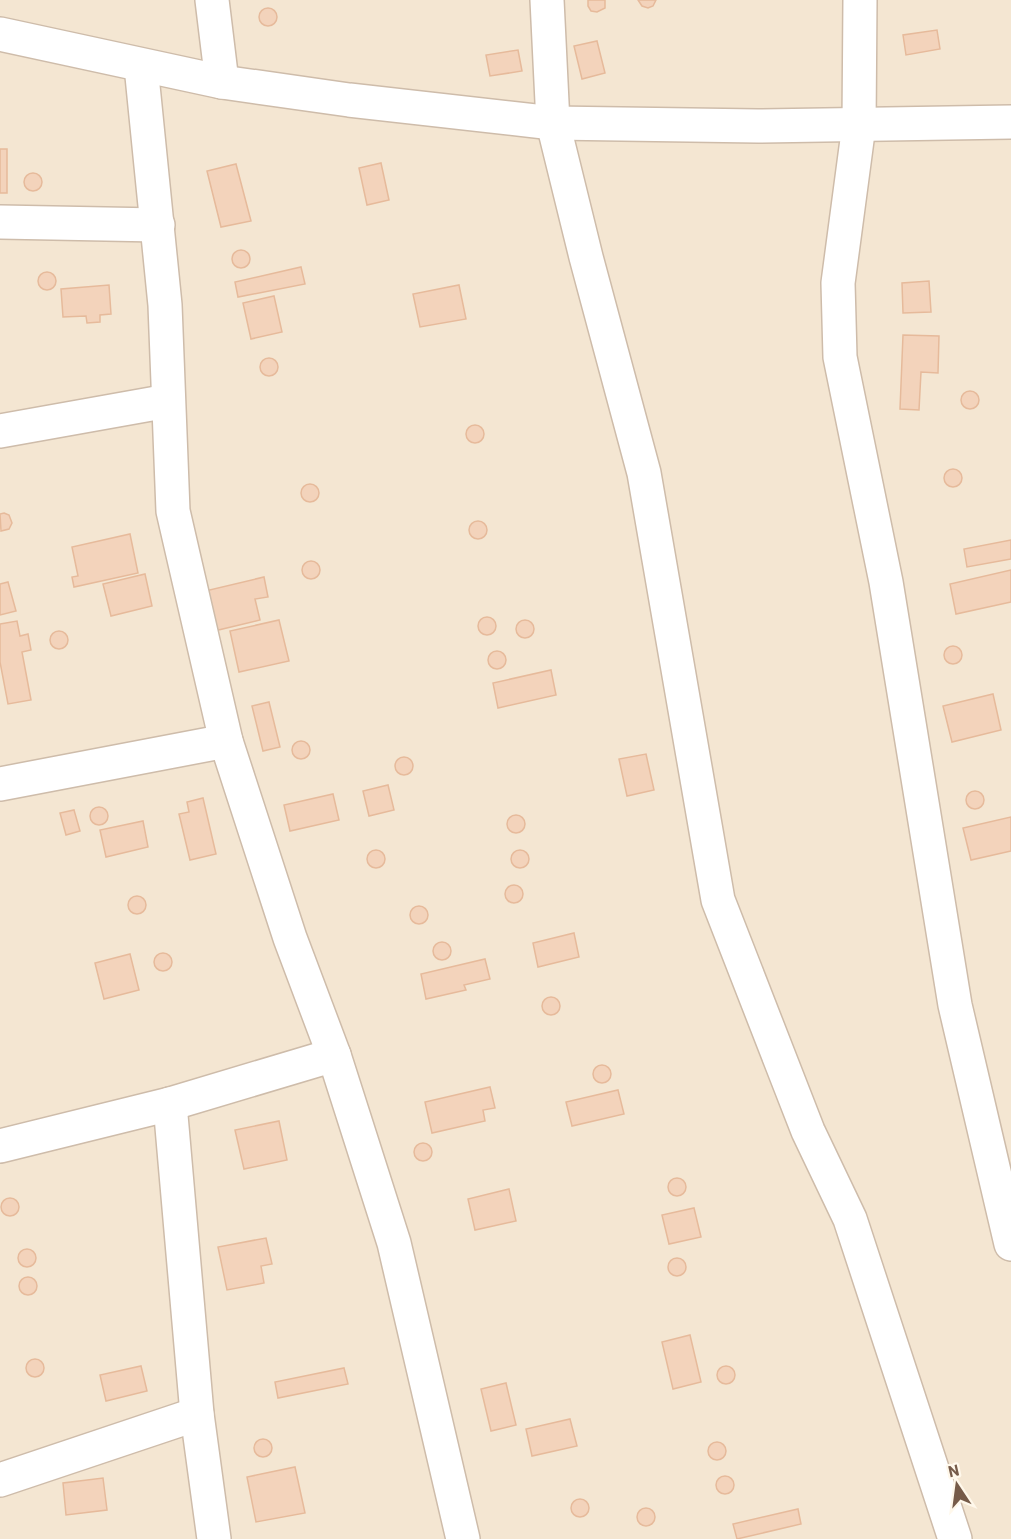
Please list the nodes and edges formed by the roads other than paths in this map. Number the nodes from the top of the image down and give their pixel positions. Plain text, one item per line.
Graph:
1 (212, 0) edge
2 (547, 0) edge
3 (860, 0) edge
4 (0, 34) edge
5 (141, 66) junction
6 (222, 82) junction
7 (1011, 122) edge
8 (553, 123) junction
9 (859, 125) junction
10 (0, 222) edge
11 (158, 225) junction
12 (168, 401) junction
13 (0, 431) edge
14 (226, 741) junction
15 (0, 784) edge
16 (334, 1055) junction
17 (170, 1104) junction
18 (0, 1146) edge
19 (1011, 1244) edge
20 (196, 1414) junction
21 (0, 1480) edge
22 (214, 1539) edge
23 (463, 1539) edge
24 (955, 1539) edge

1 - 6 street
2 - 8 street
3 - 9 street
4 - 5 street
5 - 6 street
5 - 11 street
6 - 8 street
7 - 9 street
8 - 9 street
8 - 24 street
9 - 19 street
10 - 11 street
11 - 12 street
12 - 13 street
12 - 14 street
14 - 15 street
14 - 16 street
16 - 17 street
16 - 23 street
17 - 18 street
17 - 20 street
20 - 21 street
20 - 22 street

